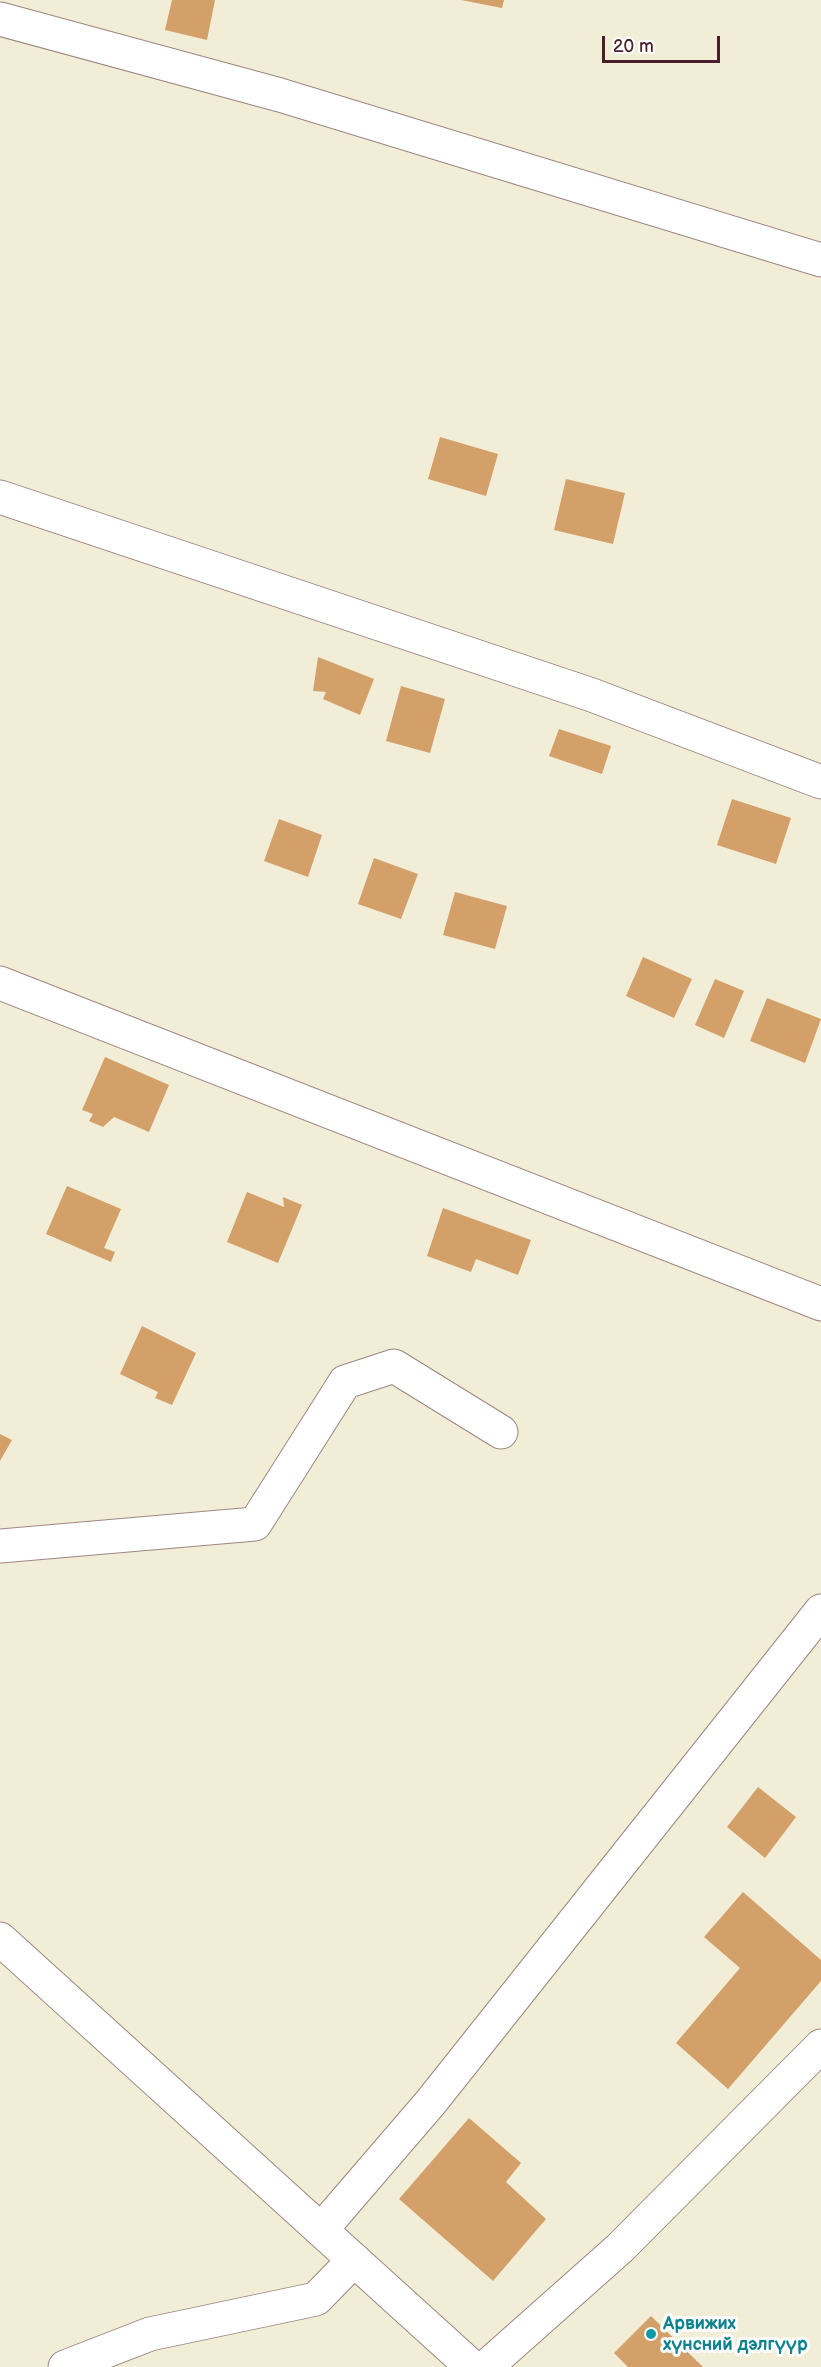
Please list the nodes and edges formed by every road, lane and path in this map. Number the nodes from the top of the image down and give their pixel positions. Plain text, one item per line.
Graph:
1 (0, 19) edge
2 (821, 260) edge
3 (0, 497) edge
4 (821, 782) edge
5 (0, 983) edge
6 (821, 1304) edge
7 (501, 1432) dead end
8 (0, 1546) edge
9 (821, 1611) edge
10 (0, 1939) edge
11 (821, 2046) edge
12 (321, 2230) junction
13 (354, 2260) junction
14 (65, 2367) edge
15 (472, 2367) edge
16 (486, 2367) edge

1 - 2 street
3 - 4 street
5 - 6 street
7 - 8 street
9 - 12 street
10 - 12 street
11 - 16 street
12 - 13 street
13 - 14 street
13 - 15 street

